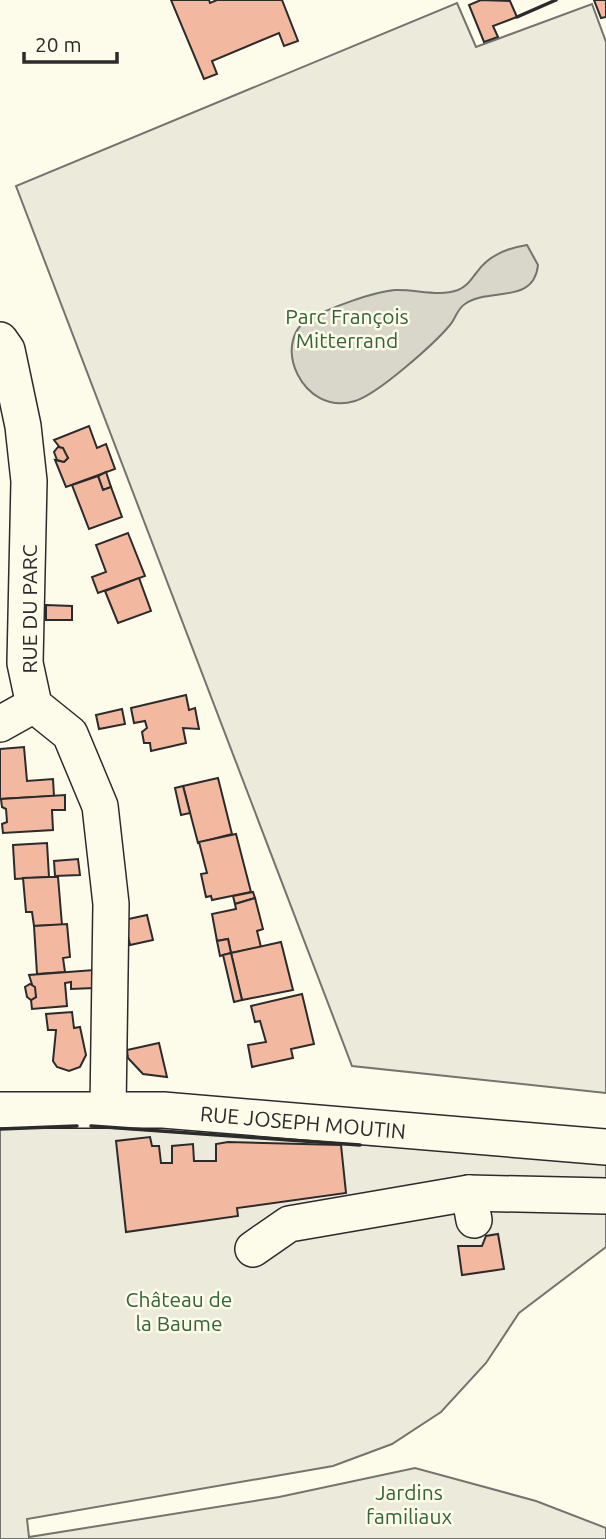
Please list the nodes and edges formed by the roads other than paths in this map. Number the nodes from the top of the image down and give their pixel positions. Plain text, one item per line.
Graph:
1 (0, 340) edge
2 (34, 705) junction
3 (0, 724) edge
4 (108, 1109) junction
5 (0, 1110) edge
6 (606, 1147) edge
7 (606, 1196) edge
8 (253, 1249) dead end

1 - 2 street, RUE DU PARC
2 - 3 street
2 - 4 street
4 - 5 street, RUE JOSEPH MOUTIN
4 - 6 street, RUE JOSEPH MOUTIN
7 - 8 street

